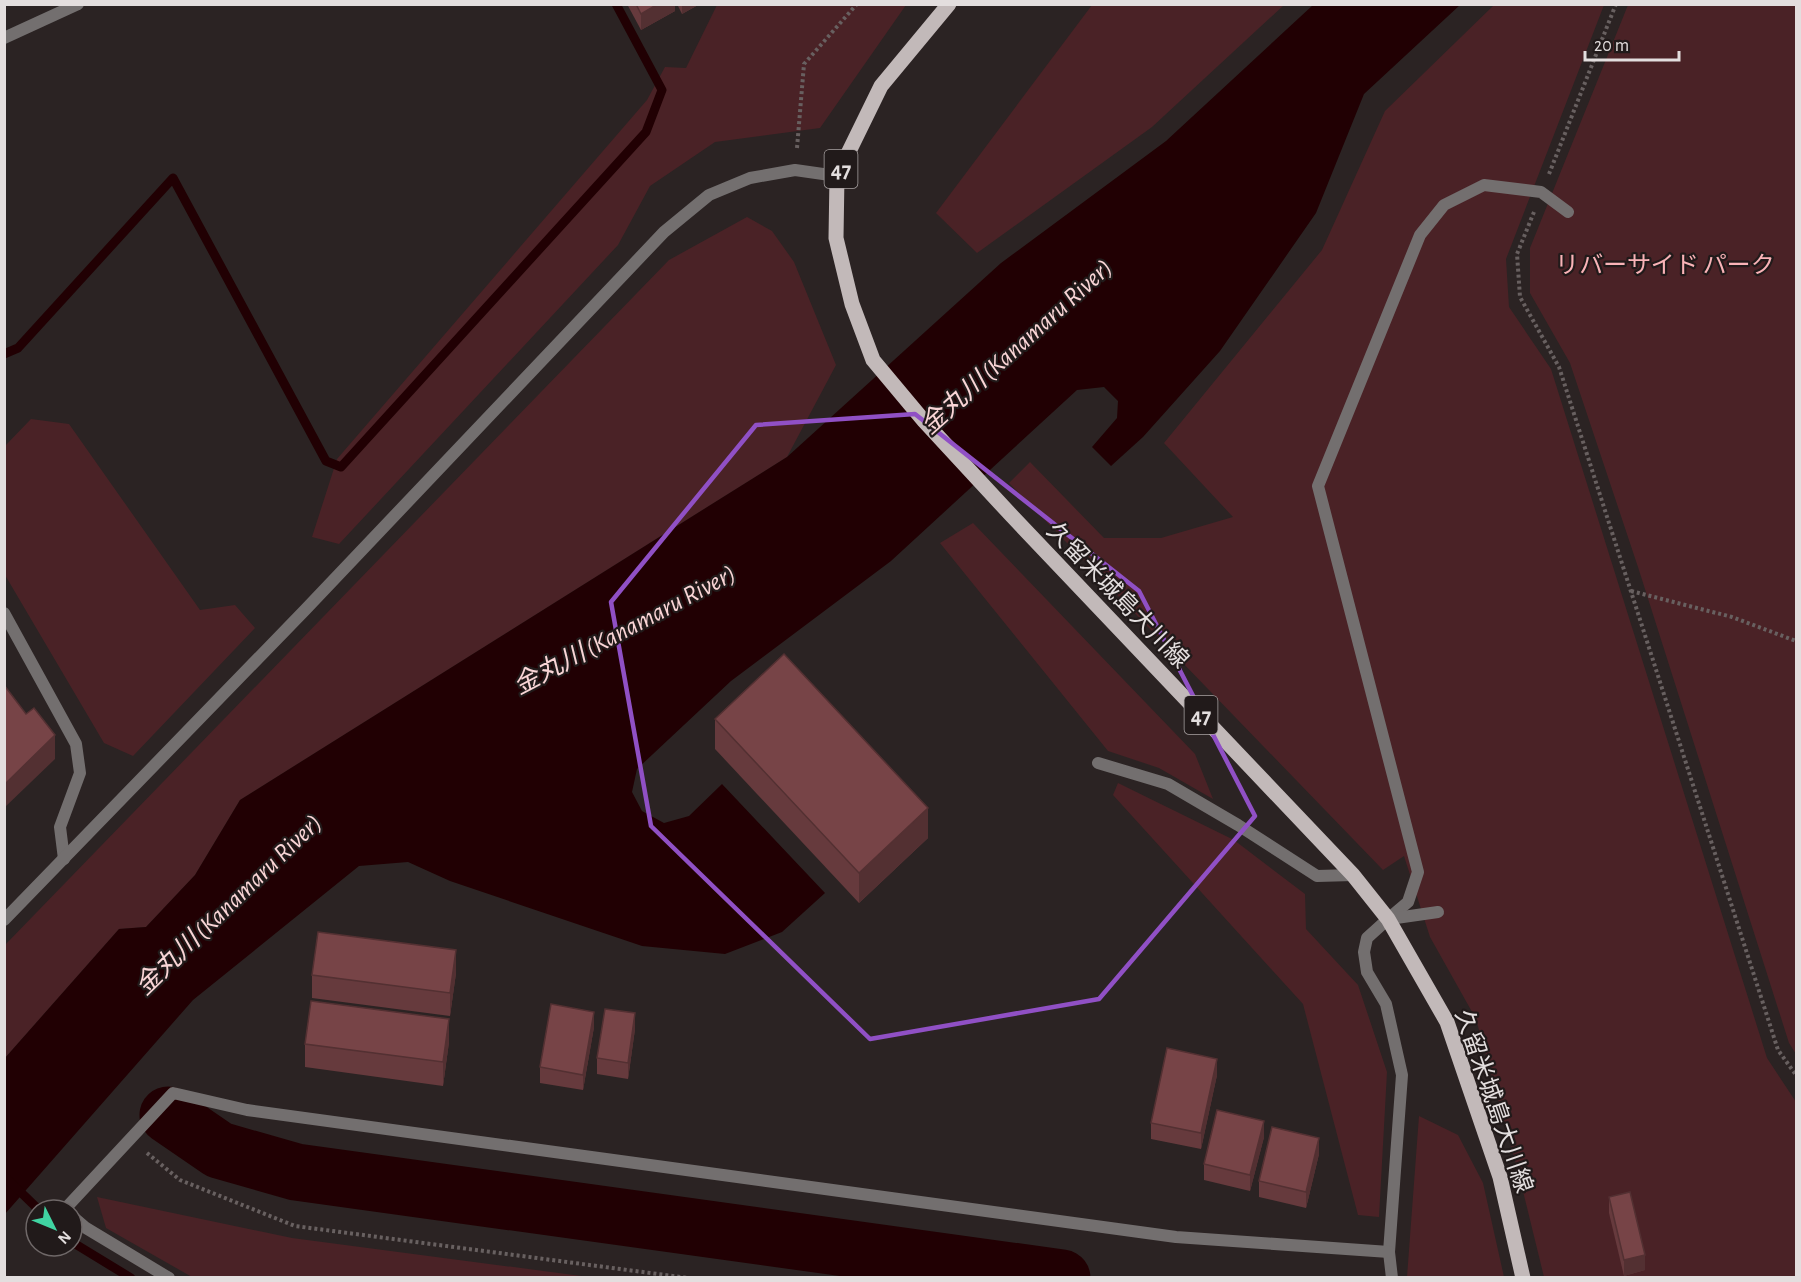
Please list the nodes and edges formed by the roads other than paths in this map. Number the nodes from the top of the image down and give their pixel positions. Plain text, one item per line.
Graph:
1 (78, 4) edge
2 (949, 4) edge
3 (4, 38) edge
4 (837, 176) junction
5 (1568, 212) dead end
6 (4, 613) edge
7 (1098, 763) dead end
8 (64, 860) junction
9 (1353, 875) junction
10 (1438, 912) dead end
11 (1388, 919) junction
12 (4, 920) edge
13 (75, 1198) edge
14 (84, 1226) edge
15 (1389, 1252) junction
16 (169, 1278) edge
17 (1392, 1278) edge
18 (1523, 1278) edge

1 - 3 street
2 - 4 main road, 久留米城島大川線 / 47
4 - 8 street
4 - 9 main road, 久留米城島大川線 / 47
5 - 11 street
6 - 8 street
7 - 9 street
8 - 12 street
9 - 11 main road, 久留米城島大川線 / 47
10 - 11 street
11 - 15 street
11 - 18 main road, 久留米城島大川線 / 47
13 - 15 street
14 - 16 street
15 - 17 street

